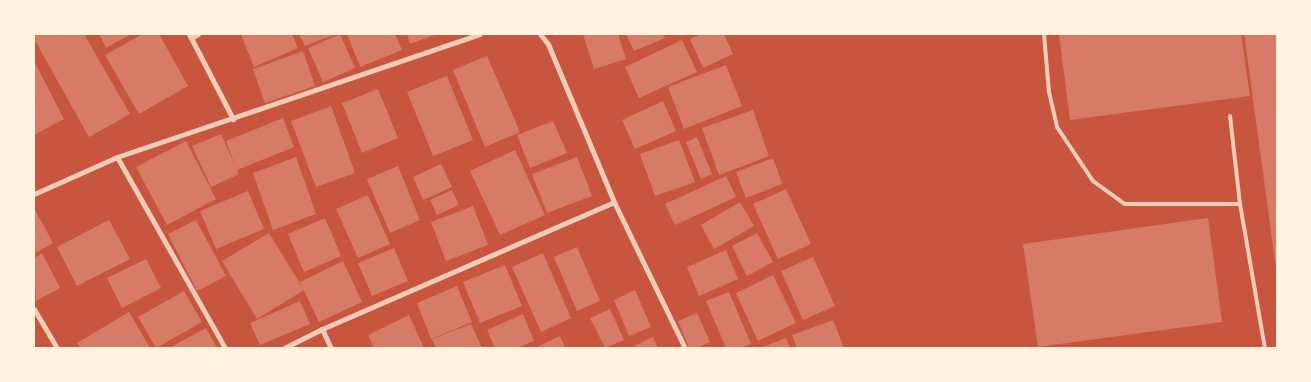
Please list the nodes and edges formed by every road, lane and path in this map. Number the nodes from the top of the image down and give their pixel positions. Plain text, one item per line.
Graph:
1 (198, 34) edge
2 (480, 34) edge
3 (540, 34) edge
4 (1044, 34) edge
5 (190, 36) edge
6 (1230, 116) dead end
7 (233, 119) junction
8 (117, 158) junction
9 (34, 194) edge
10 (614, 202) junction
11 (1240, 204) junction
12 (34, 309) edge
13 (322, 329) junction
14 (57, 348) edge
15 (225, 348) edge
16 (284, 348) edge
17 (331, 348) edge
18 (685, 348) edge
19 (1265, 348) edge

1 - 5 street
2 - 7 street
3 - 10 street
4 - 11 lane
5 - 7 street
6 - 11 lane
7 - 8 street
8 - 9 street
8 - 15 street
10 - 13 street
10 - 18 street
11 - 19 lane
12 - 14 street
13 - 16 street
13 - 17 street

